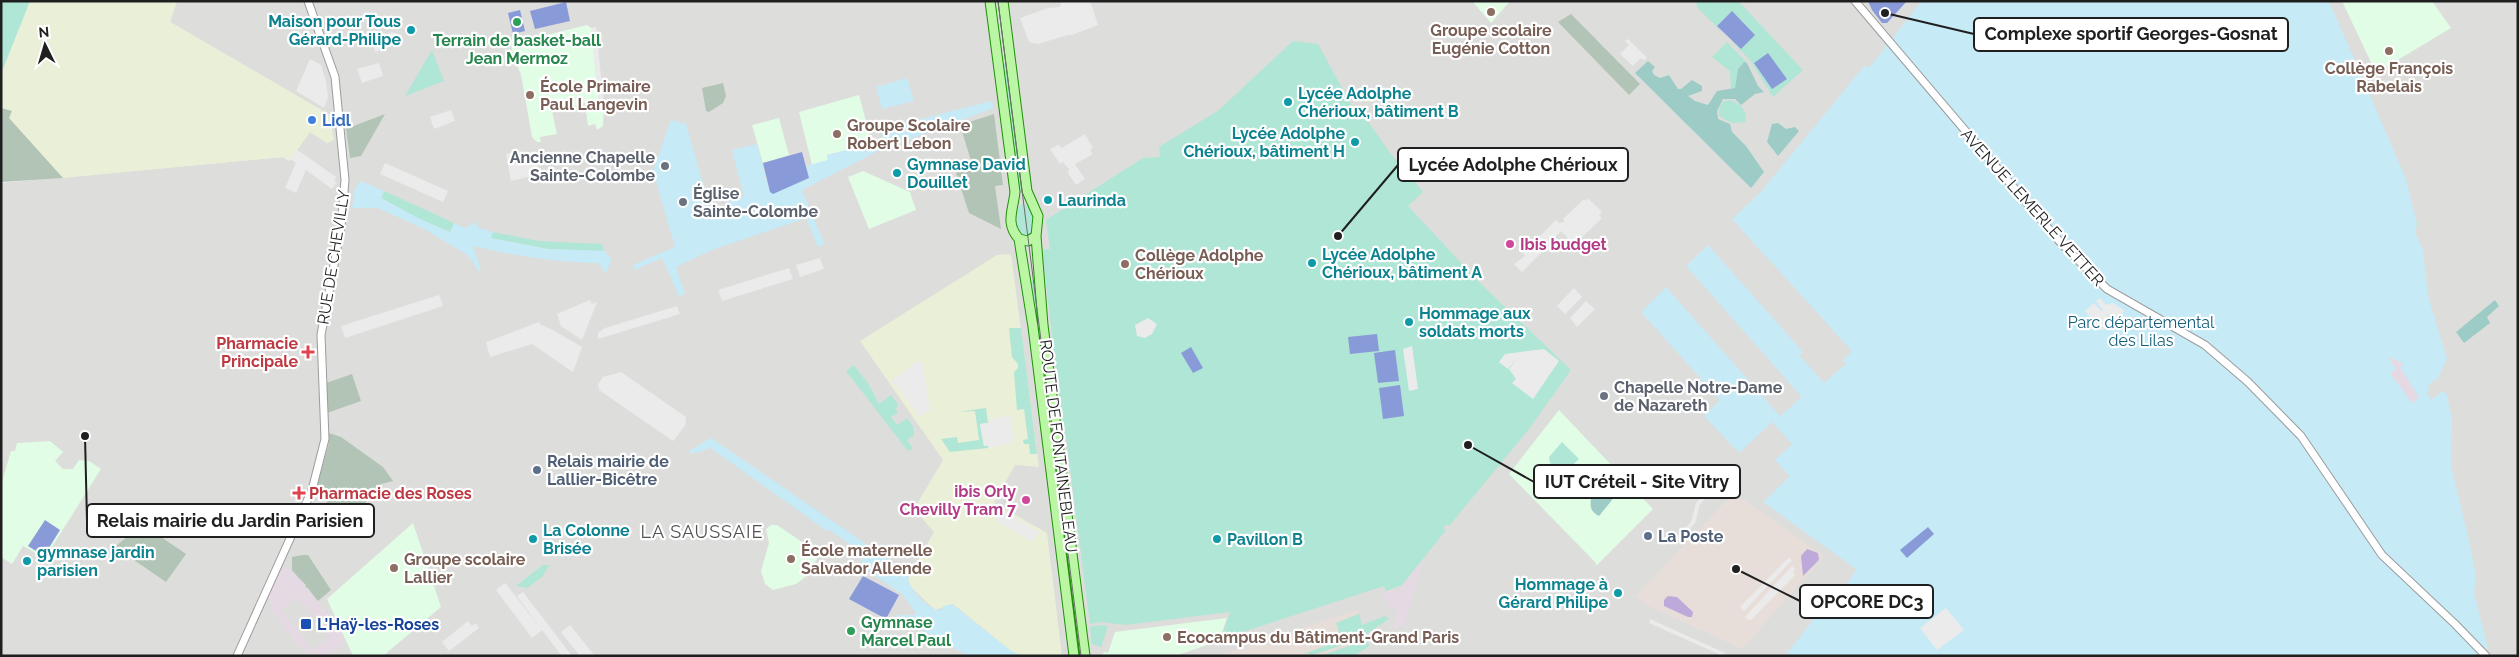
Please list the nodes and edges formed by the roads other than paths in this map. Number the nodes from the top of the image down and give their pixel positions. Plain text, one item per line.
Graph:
1 (308, 1) edge
2 (990, 1) edge
3 (1003, 1) edge
4 (1855, 1) edge
5 (1013, 206) junction
6 (1034, 207) junction
7 (1036, 236) junction
8 (1019, 240) junction
9 (237, 656) edge
10 (1074, 656) edge
11 (1086, 656) edge
12 (2486, 656) edge

1 - 9 street, RUE DE CHEVILLY
2 - 5 main road
3 - 6 main road
4 - 12 street, AVENUE LEMERLE VETTER
5 - 6 main road
5 - 8 main road
6 - 7 main road
7 - 8 main road
7 - 11 main road, ROUTE DE FONTAINEBLEAU
8 - 10 main road

